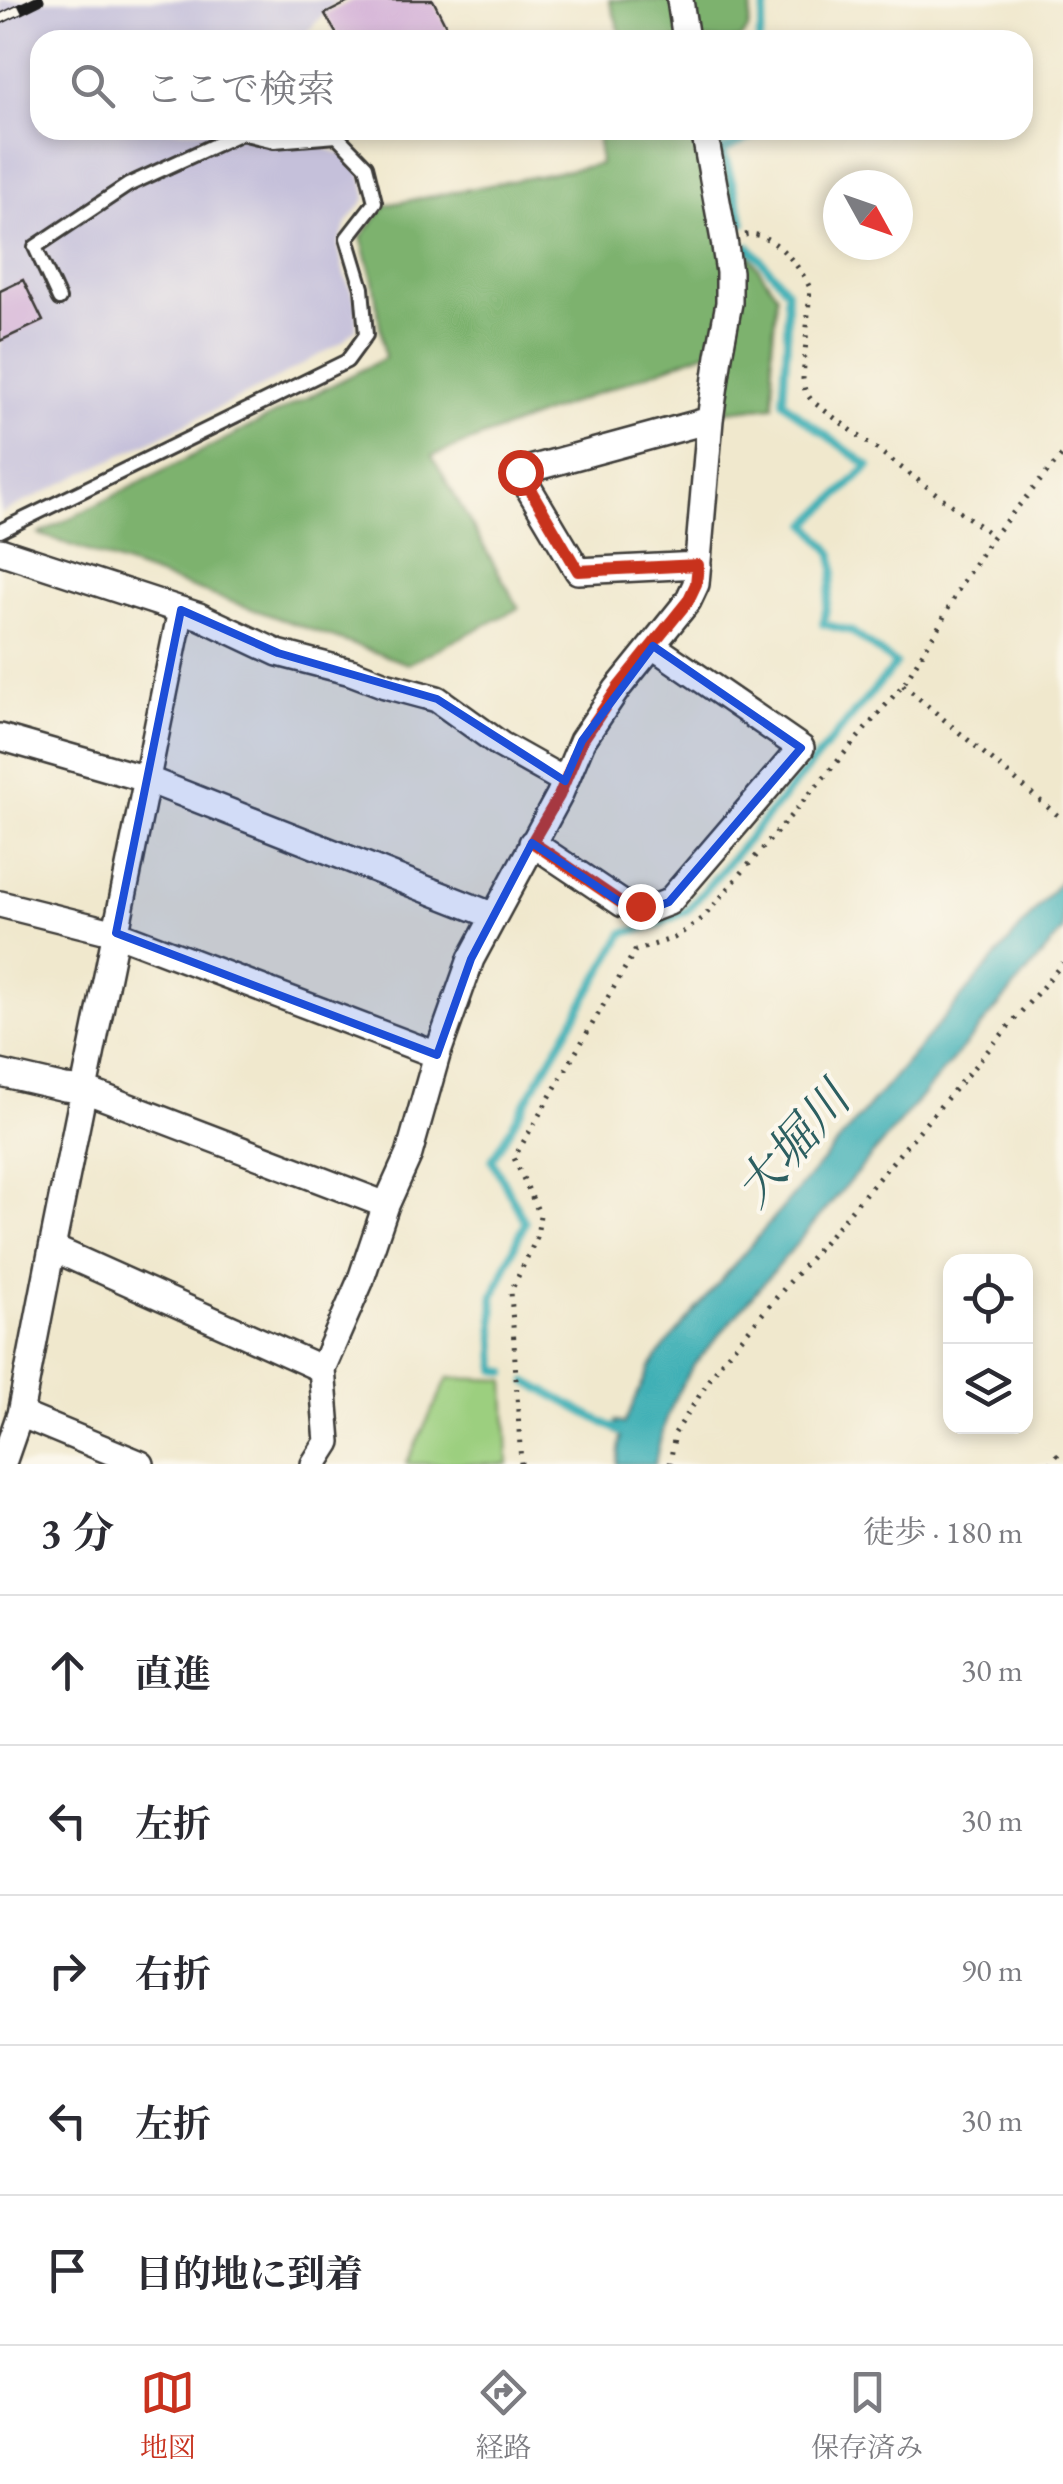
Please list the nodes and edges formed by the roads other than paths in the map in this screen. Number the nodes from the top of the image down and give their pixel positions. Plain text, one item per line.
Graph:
1 (680, 0) edge
2 (684, 30) edge
3 (225, 140) edge
4 (341, 140) edge
5 (706, 140) edge
6 (59, 299) dead end
7 (710, 420) junction
8 (0, 530) edge
9 (0, 550) edge
10 (698, 565) junction
11 (181, 610) junction
12 (653, 646) junction
13 (0, 737) edge
14 (146, 779) junction
15 (566, 780) junction
16 (532, 842) junction
17 (0, 904) edge
18 (494, 916) junction
19 (116, 933) junction
20 (437, 1055) junction
21 (0, 1073) edge
22 (86, 1090) junction
23 (386, 1205) junction
24 (52, 1248) junction
25 (322, 1369) junction
26 (20, 1414) junction
27 (3, 1459) edge
28 (141, 1464) edge
29 (314, 1464) edge

1 - 2 street
3 - 6 lane
4 - 8 lane
5 - 7 street
7 - 10 street
7 - 10 street
9 - 11 street
10 - 12 street
11 - 14 street
11 - 15 street
12 - 15 street
12 - 16 street
13 - 14 street
14 - 18 street
14 - 19 street
15 - 16 street
16 - 18 street
17 - 19 street
18 - 20 street
19 - 20 street
19 - 22 street
20 - 23 street
21 - 22 street
22 - 23 street
22 - 24 street
23 - 25 street
24 - 25 street
24 - 26 street
25 - 29 street
26 - 27 street
26 - 28 street

